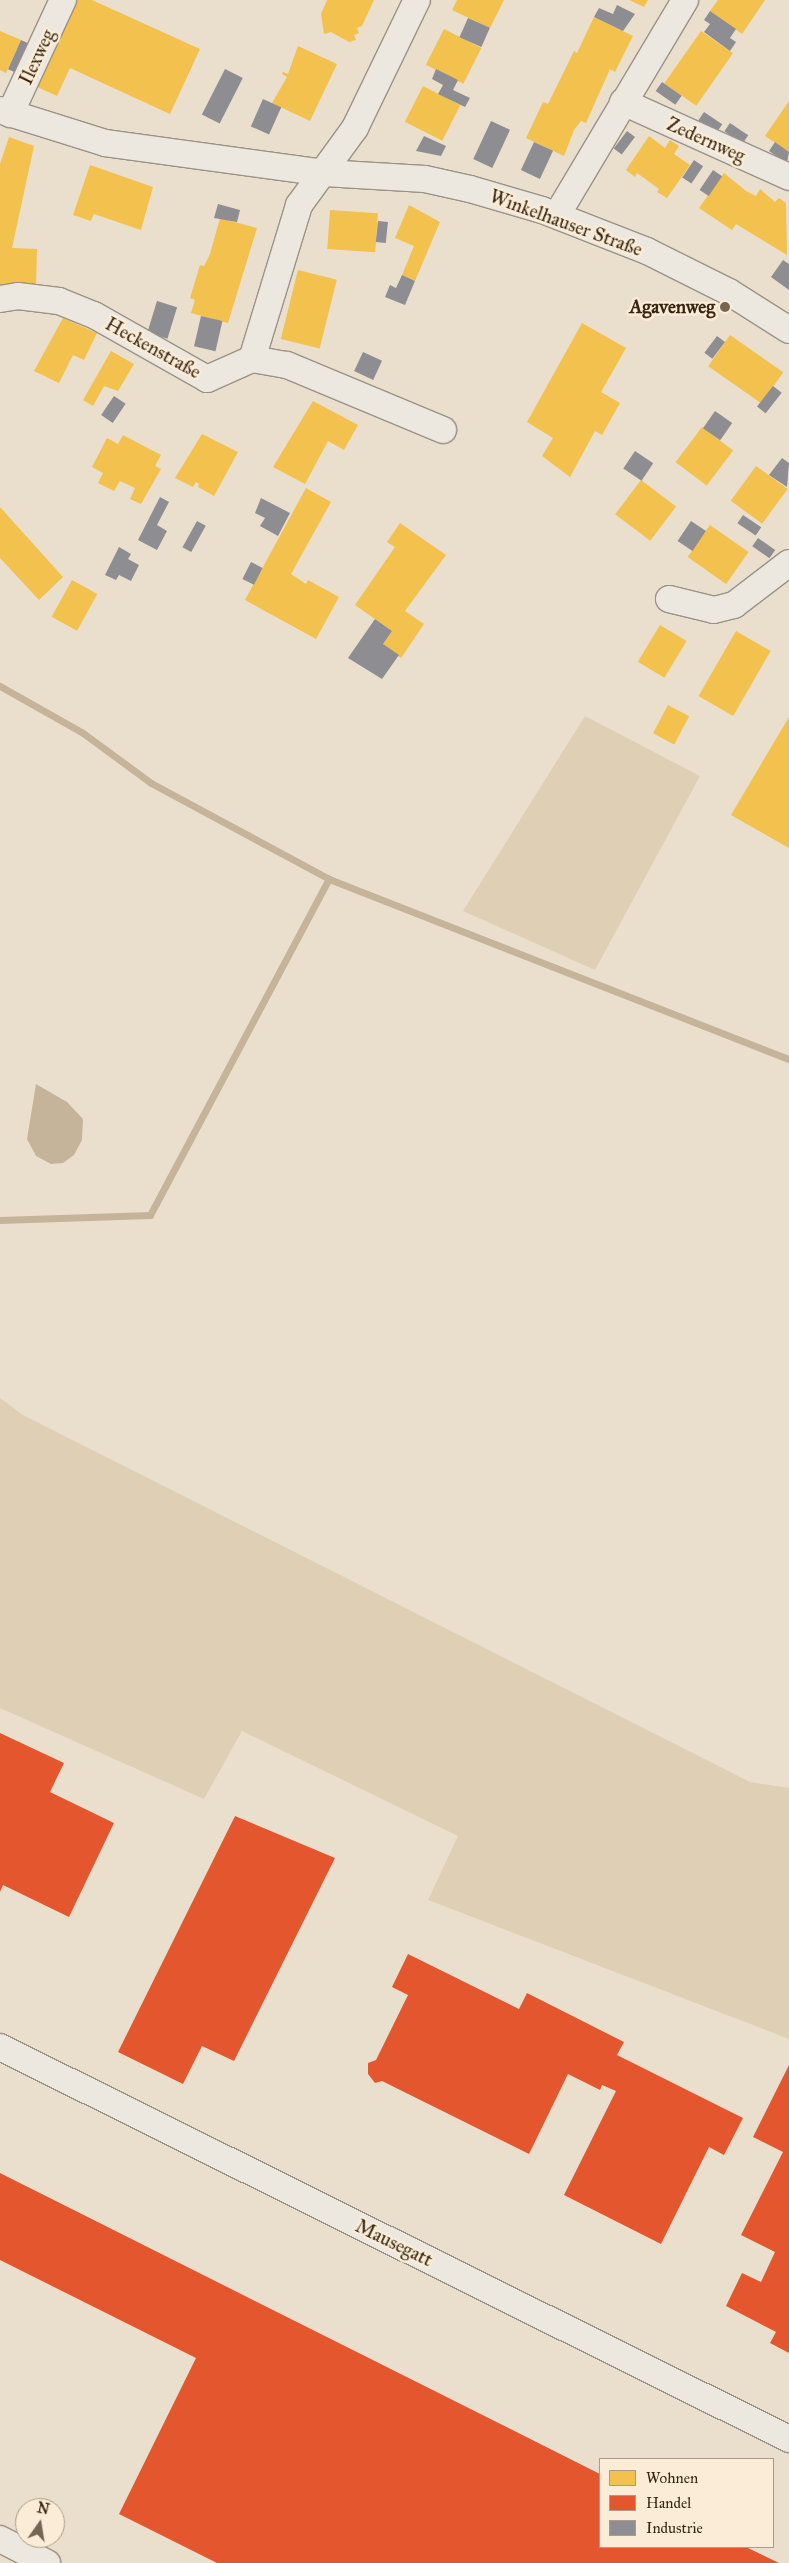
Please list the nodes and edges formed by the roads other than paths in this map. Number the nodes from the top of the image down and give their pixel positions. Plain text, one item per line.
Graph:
1 (63, 0) edge
2 (417, 0) edge
3 (685, 0) edge
4 (623, 102) junction
5 (5, 112) edge
6 (324, 173) junction
7 (789, 177) edge
8 (557, 216) junction
9 (0, 299) edge
10 (789, 330) edge
11 (252, 359) junction
12 (443, 430) dead end
13 (789, 563) edge
14 (669, 599) dead end
15 (0, 2047) edge
16 (789, 2439) edge
17 (0, 2539) edge
18 (48, 2563) edge

1 - 5 street, Ilexweg
2 - 6 street
3 - 4 street
4 - 7 street, Zedernweg
4 - 8 street
5 - 6 street, Winkelhauser Straße
6 - 8 street, Winkelhauser Straße
6 - 11 street
8 - 10 street, Winkelhauser Straße
9 - 11 street, Heckenstraße
11 - 12 street
13 - 14 street
15 - 16 street, Mausegatt
17 - 18 street

